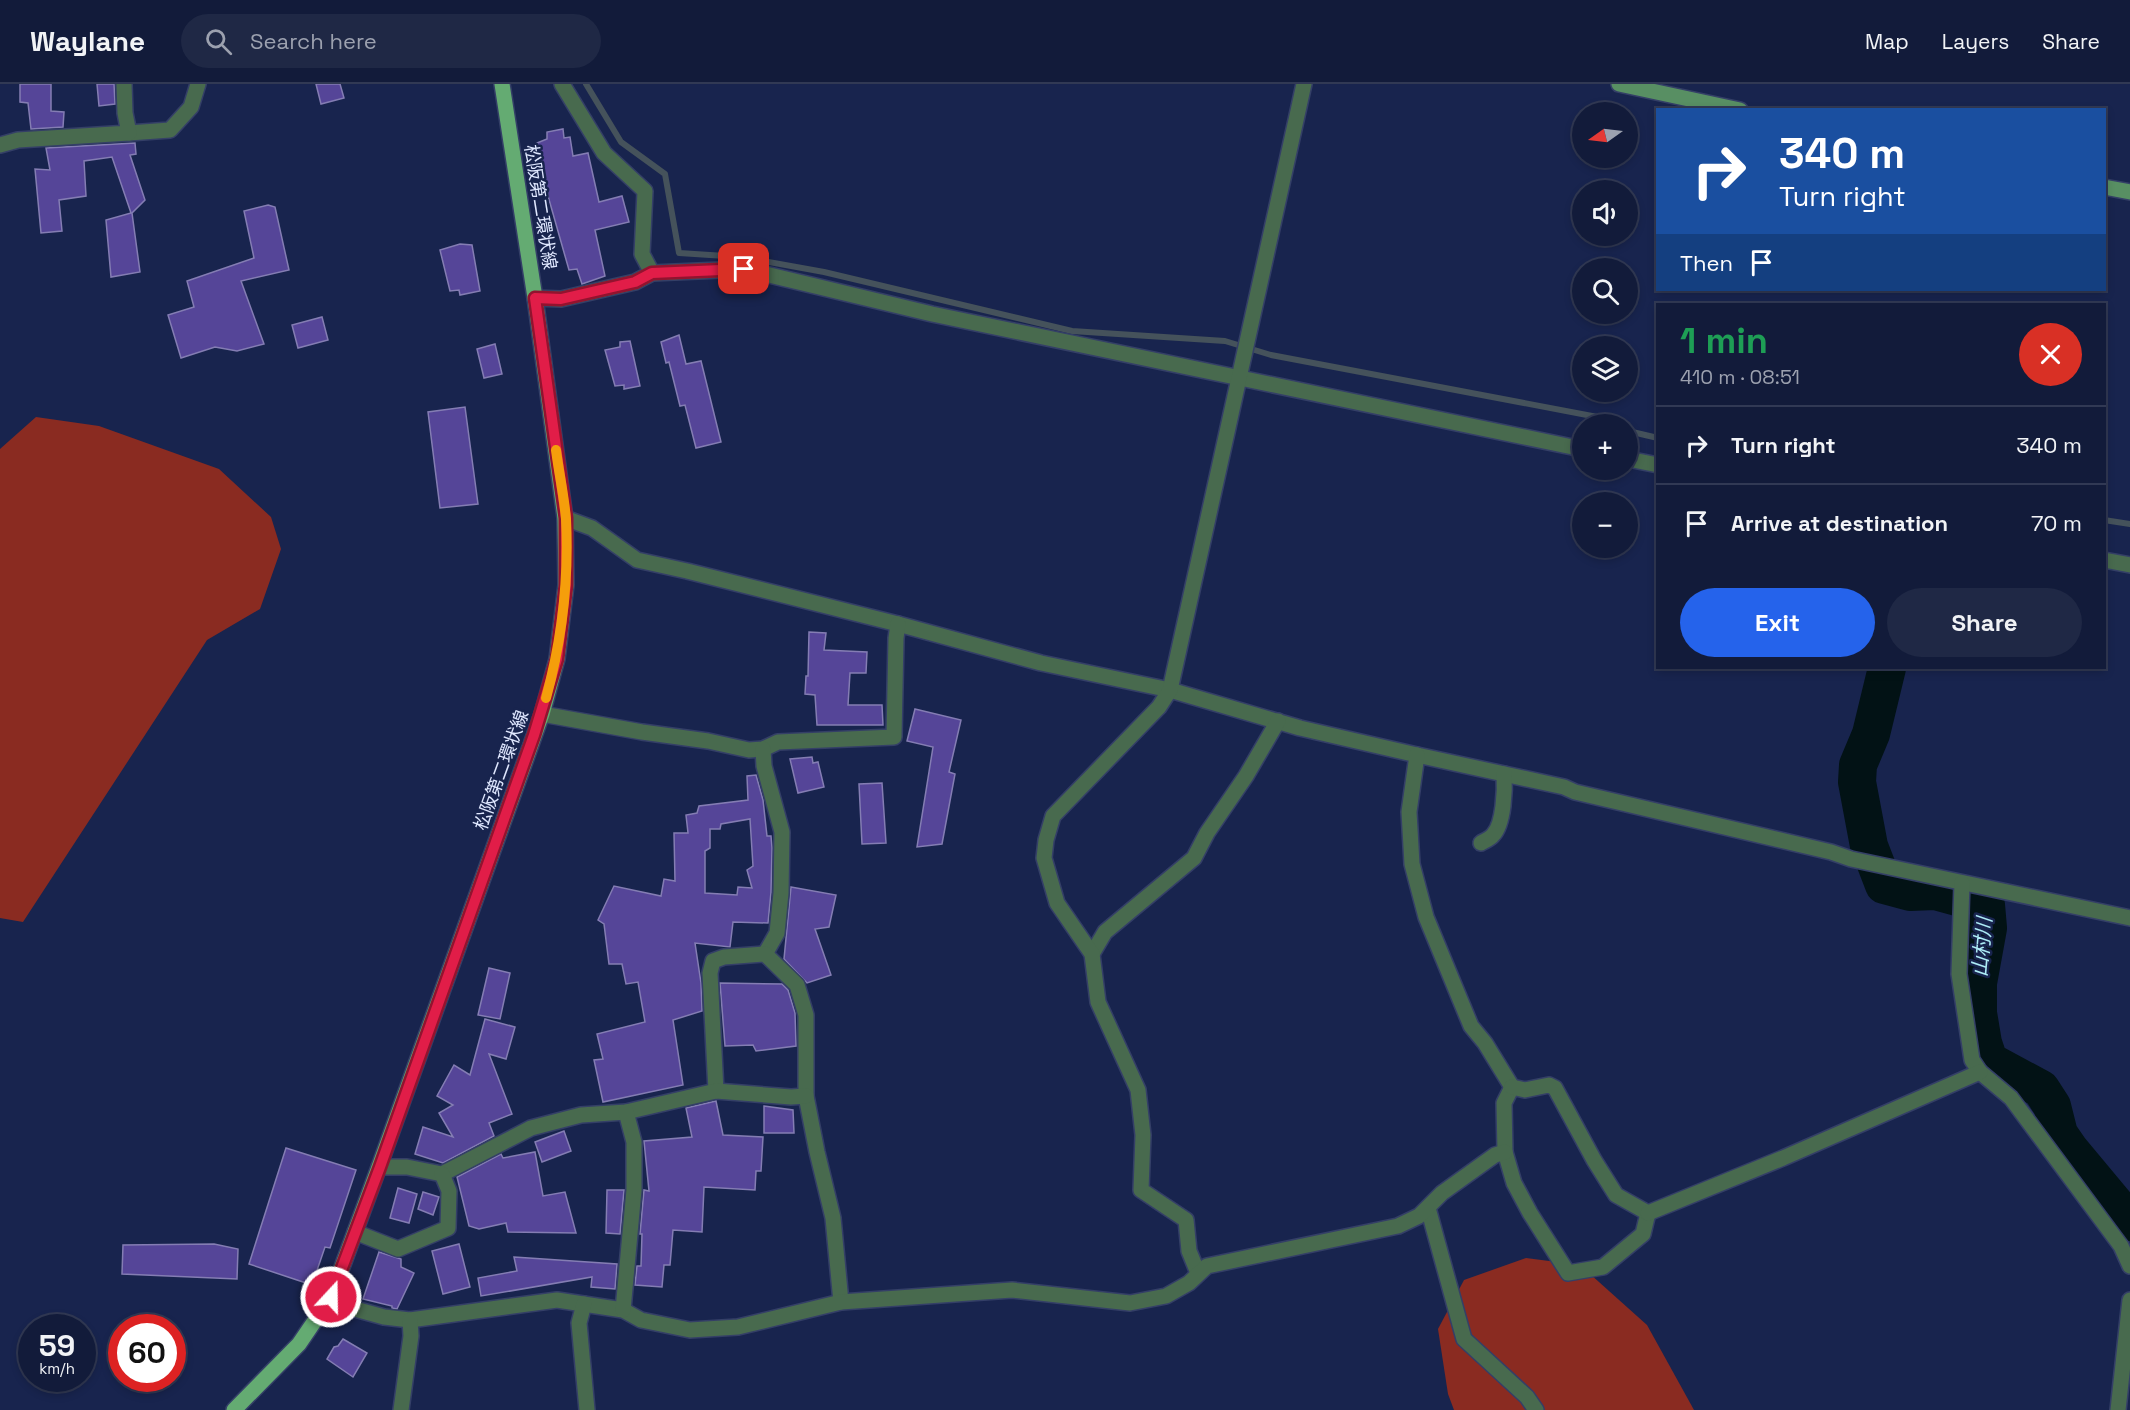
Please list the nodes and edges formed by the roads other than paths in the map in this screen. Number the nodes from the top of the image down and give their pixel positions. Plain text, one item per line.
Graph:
1 (124, 84) edge
2 (198, 84) edge
3 (502, 84) edge
4 (562, 84) edge
5 (1304, 84) edge
6 (1619, 84) edge
7 (1731, 108) edge
8 (129, 134) junction
9 (0, 145) edge
10 (2106, 187) edge
11 (2130, 192) edge
12 (652, 273) junction
13 (535, 298) junction
14 (1239, 378) junction
15 (1572, 447) edge
16 (1638, 461) edge
17 (1656, 465) edge
18 (566, 518) junction
19 (2106, 560) edge
20 (2130, 565) edge
21 (898, 624) junction
22 (1170, 690) junction
23 (542, 714) junction
24 (1278, 721) junction
25 (763, 749) junction
26 (1417, 755) junction
27 (1504, 774) junction
28 (1481, 843) dead end
29 (1962, 883) junction
30 (2130, 918) edge
31 (765, 954) junction
32 (1092, 954) junction
33 (1980, 1072) junction
34 (1512, 1088) junction
35 (716, 1091) junction
36 (807, 1096) junction
37 (626, 1112) junction
38 (1504, 1152) junction
39 (380, 1167) junction
40 (442, 1174) junction
41 (1428, 1208) junction
42 (1648, 1213) junction
43 (355, 1232) junction
44 (2130, 1266) edge
45 (1198, 1273) junction
46 (331, 1297) junction
47 (2130, 1300) edge
48 (841, 1302) junction
49 (584, 1304) junction
50 (623, 1310) junction
51 (410, 1320) junction
52 (234, 1410) edge
53 (401, 1410) edge
54 (587, 1410) edge
55 (1536, 1410) edge
56 (2118, 1410) edge

1 - 8 street
2 - 8 street
3 - 13 main road, 松阪第二環状線
4 - 12 street
5 - 14 street
6 - 7 main road
8 - 9 street
10 - 11 main road
12 - 13 street
12 - 14 street
13 - 18 main road, 松阪第二環状線
14 - 15 street
14 - 22 street
16 - 17 street
18 - 21 street
18 - 23 main road, 松阪第二環状線
19 - 20 street
21 - 22 street
21 - 25 street
22 - 24 street
22 - 32 street
23 - 25 street
23 - 39 main road, 松阪第二環状線
24 - 26 street
24 - 32 street
25 - 31 street
26 - 27 street
26 - 34 street
27 - 28 street
27 - 29 street
29 - 30 street
29 - 33 street
31 - 35 street
31 - 36 street
32 - 45 street
33 - 42 street
33 - 44 street
34 - 38 street
34 - 42 street
35 - 36 street
35 - 37 street
36 - 48 street
37 - 40 street
37 - 50 street
38 - 41 street
38 - 42 street
39 - 40 street
39 - 43 main road, 松阪第二環状線
40 - 43 street
41 - 45 street
41 - 55 street
43 - 46 main road, 松阪第二環状線
45 - 48 street
46 - 51 street
46 - 52 main road, 松阪第二環状線
47 - 56 street
48 - 50 street
49 - 50 street
49 - 51 street
49 - 54 street
51 - 53 street

